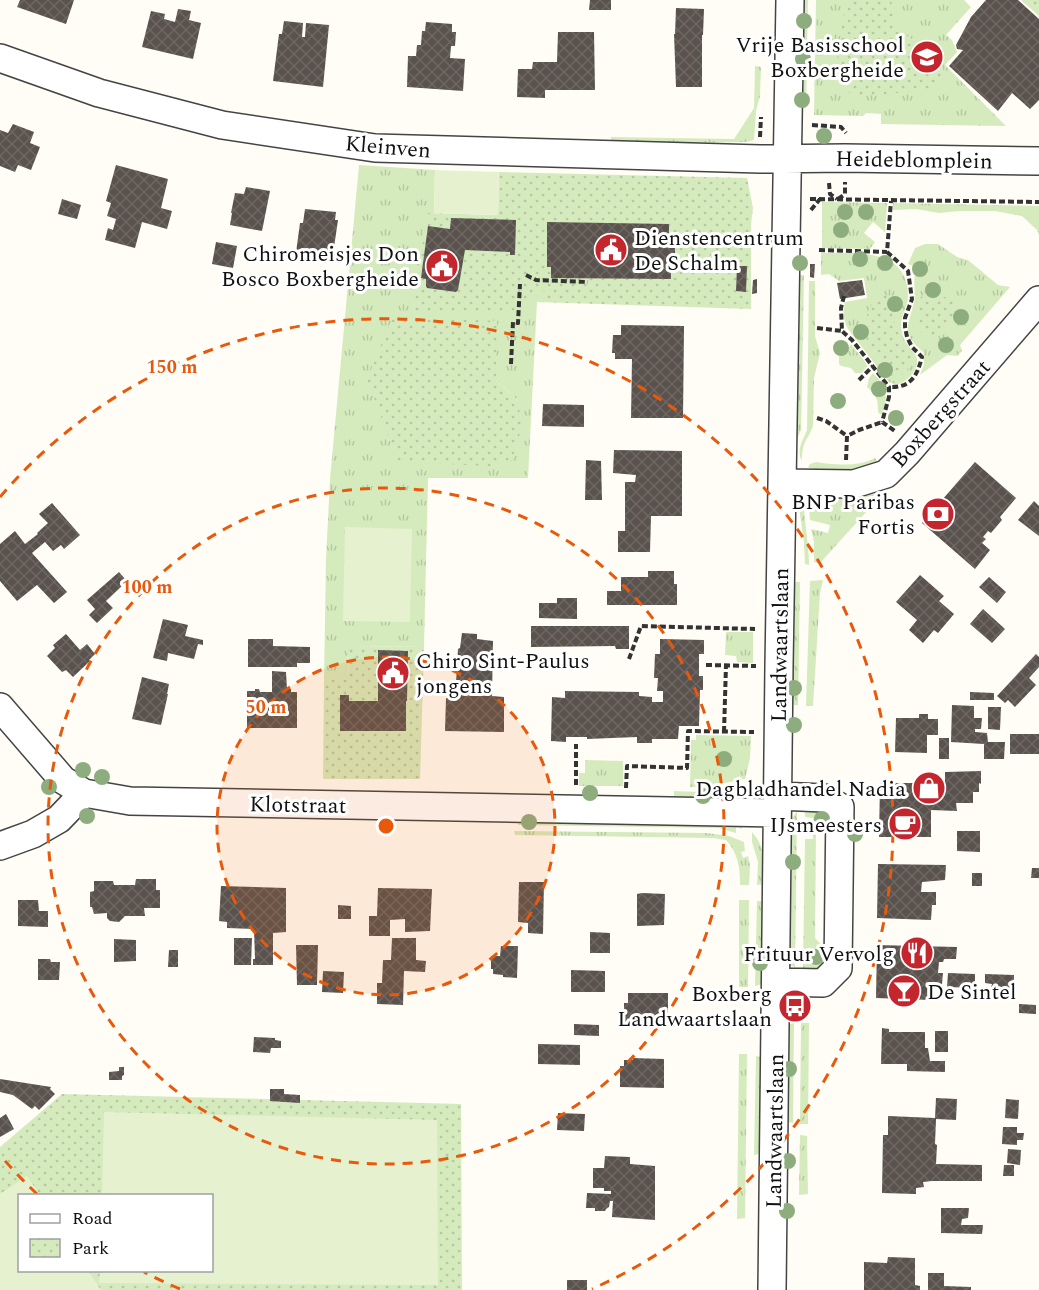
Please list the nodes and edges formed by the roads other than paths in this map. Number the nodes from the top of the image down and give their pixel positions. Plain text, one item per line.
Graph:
1 (790, 0) edge
2 (0, 58) edge
3 (788, 159) junction
4 (1039, 161) edge
5 (1039, 300) edge
6 (782, 483) junction
7 (0, 707) edge
8 (84, 793) junction
9 (778, 805) junction
10 (0, 846) edge
11 (776, 982) junction
12 (772, 1290) edge

1 - 3 street, Landwaartslaan
2 - 3 street, Kleinven
3 - 4 street, Heideblomplein
3 - 6 street, Landwaartslaan
5 - 6 street, Boxbergstraat
6 - 9 street, Landwaartslaan
7 - 8 street, Klotstraat
8 - 9 street, Klotstraat
8 - 10 street
9 - 11 street, Landwaartslaan
9 - 11 street, Klotstraat
11 - 12 street, Landwaartslaan

